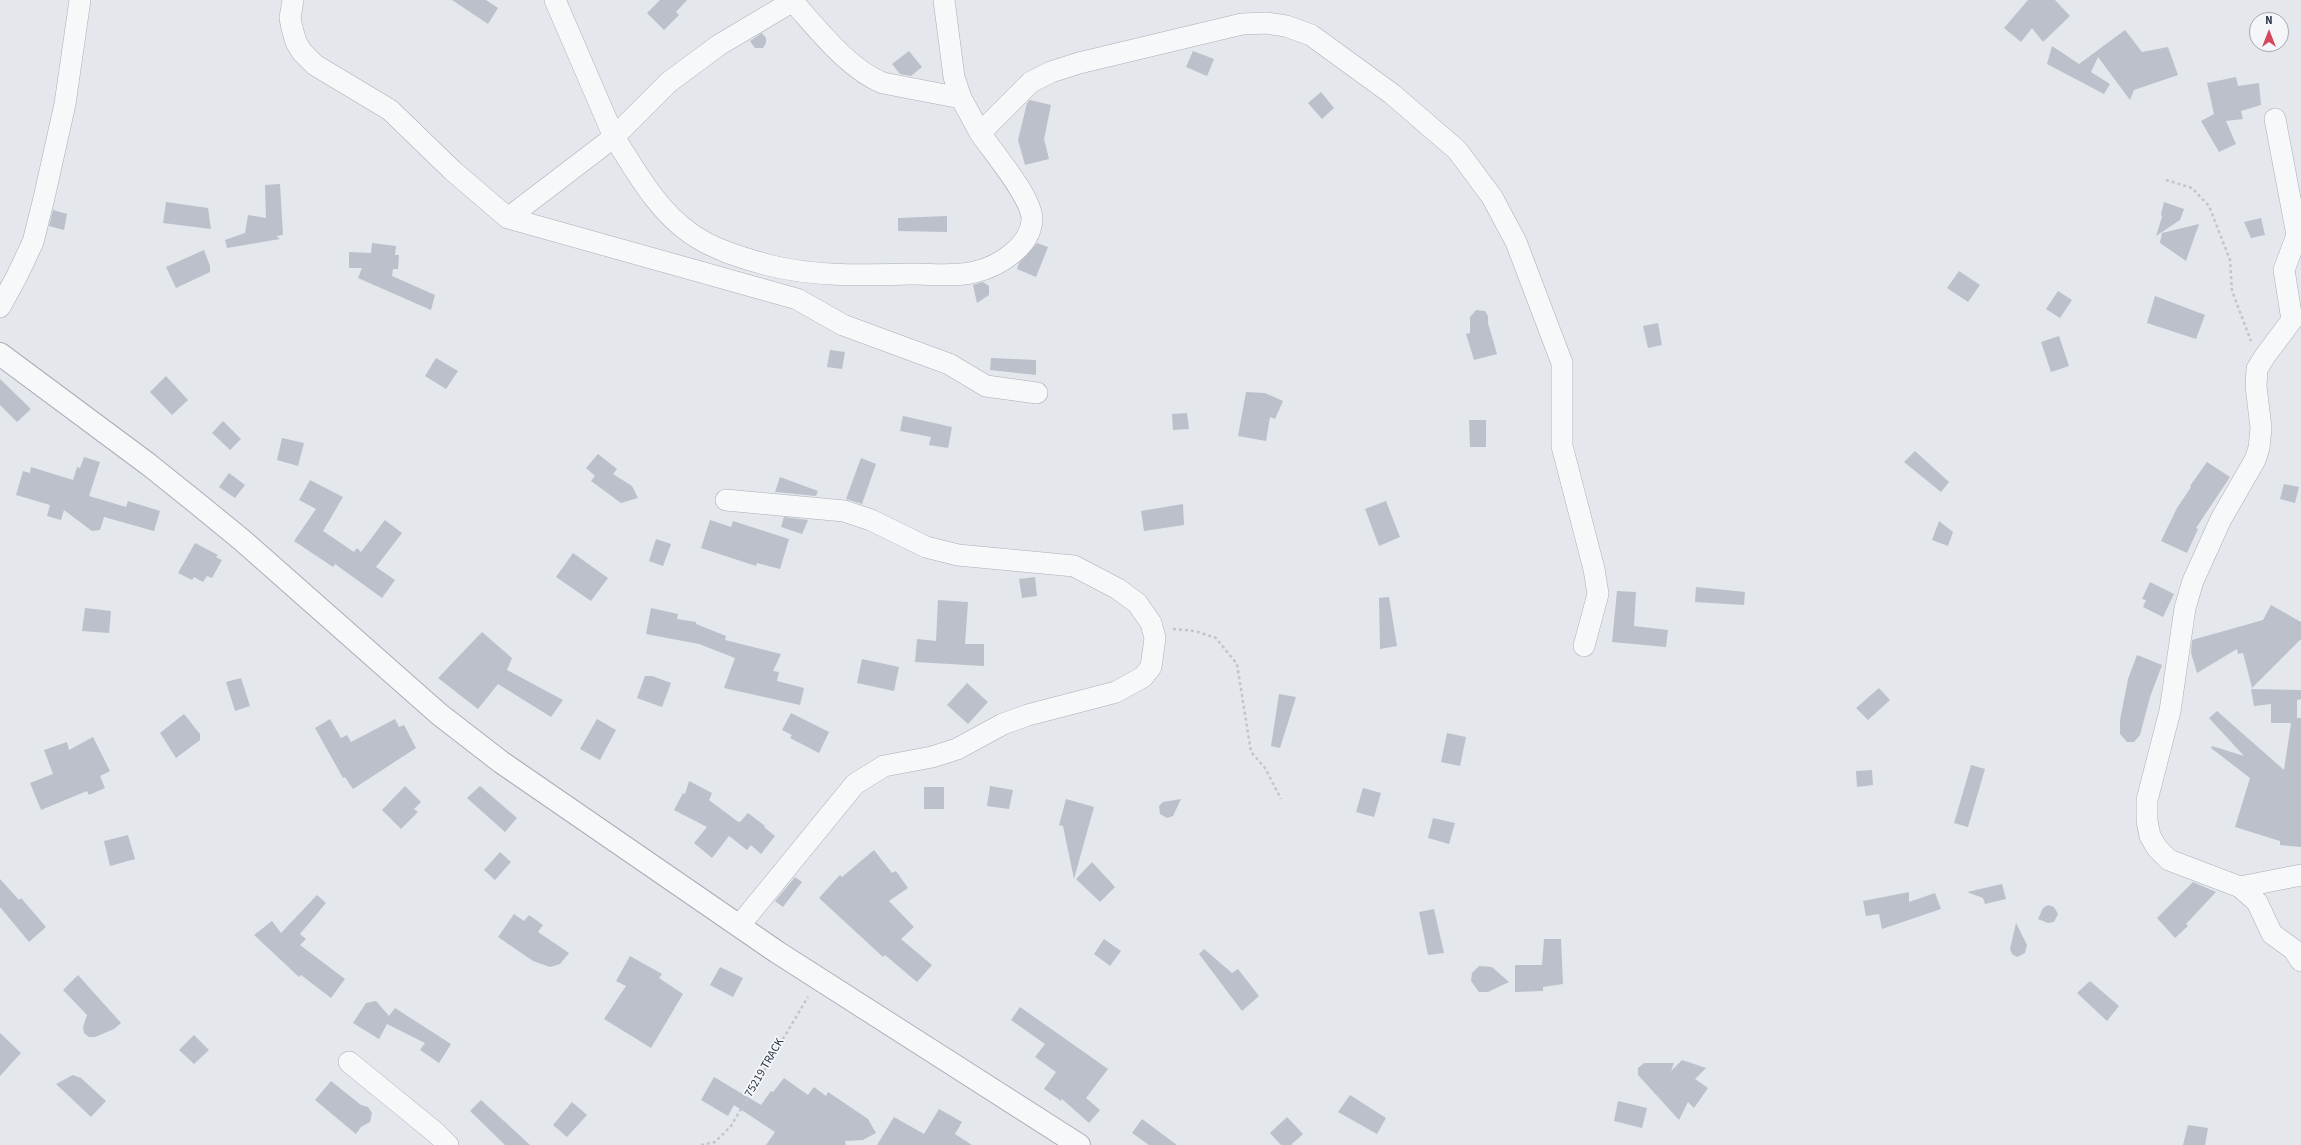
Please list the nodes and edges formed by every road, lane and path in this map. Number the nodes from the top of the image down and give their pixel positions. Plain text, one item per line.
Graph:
1 (80, 0) edge
2 (293, 0) edge
3 (555, 0) edge
4 (944, 0) edge
5 (961, 98) junction
6 (2275, 120) dead end
7 (980, 133) junction
8 (614, 137) junction
9 (2166, 180) dead end
10 (508, 218) junction
11 (0, 307) edge
12 (2297, 324) edge
13 (0, 354) edge
14 (2257, 369) junction
15 (1037, 393) dead end
16 (726, 500) dead end
17 (1155, 638) junction
18 (1584, 646) dead end
19 (1281, 799) dead end
20 (2301, 875) edge
21 (2240, 887) junction
22 (739, 926) junction
23 (2301, 961) edge
24 (819, 979) junction
25 (349, 1062) dead end
26 (448, 1145) edge
27 (701, 1145) edge
28 (1079, 1145) edge

1 - 11 street
2 - 10 street
3 - 8 street
4 - 5 street
5 - 7 street
5 - 8 street
6 - 12 street
7 - 8 street
7 - 18 street
8 - 10 street
9 - 14 path
10 - 15 street
12 - 14 street
13 - 22 street
14 - 21 street
16 - 17 street
17 - 19 path
17 - 22 street
20 - 21 street
21 - 23 street
22 - 24 street
24 - 27 path, 75219 TRACK
24 - 28 street
25 - 26 street

